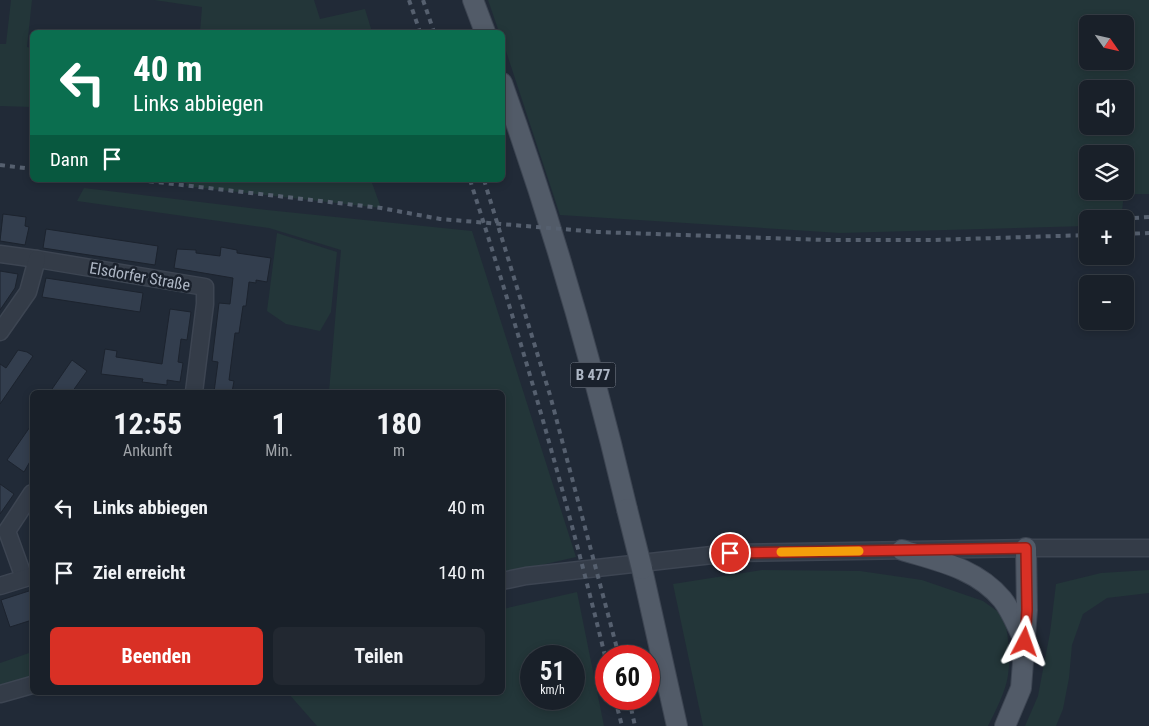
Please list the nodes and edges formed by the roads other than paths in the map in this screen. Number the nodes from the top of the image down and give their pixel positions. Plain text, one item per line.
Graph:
1 (473, 0) edge
2 (484, 30) edge
3 (505, 92) edge
4 (0, 254) edge
5 (37, 258) junction
6 (0, 332) edge
7 (194, 390) edge
8 (30, 496) edge
9 (1026, 548) junction
10 (1149, 548) edge
11 (902, 550) junction
12 (28, 577) edge
13 (505, 580) edge
14 (0, 586) edge
15 (1025, 642) junction
16 (30, 686) edge
17 (0, 694) edge
18 (677, 726) edge
19 (1005, 726) edge

1 - 2 main road
3 - 18 main road, B 477, bridge
4 - 5 street, Elsdorfer Straße
5 - 6 street
5 - 7 street, Elsdorfer Straße
8 - 12 street
9 - 10 street
9 - 11 street
9 - 15 main road
11 - 13 street
11 - 15 main road
12 - 14 street
15 - 19 main road
16 - 17 street

